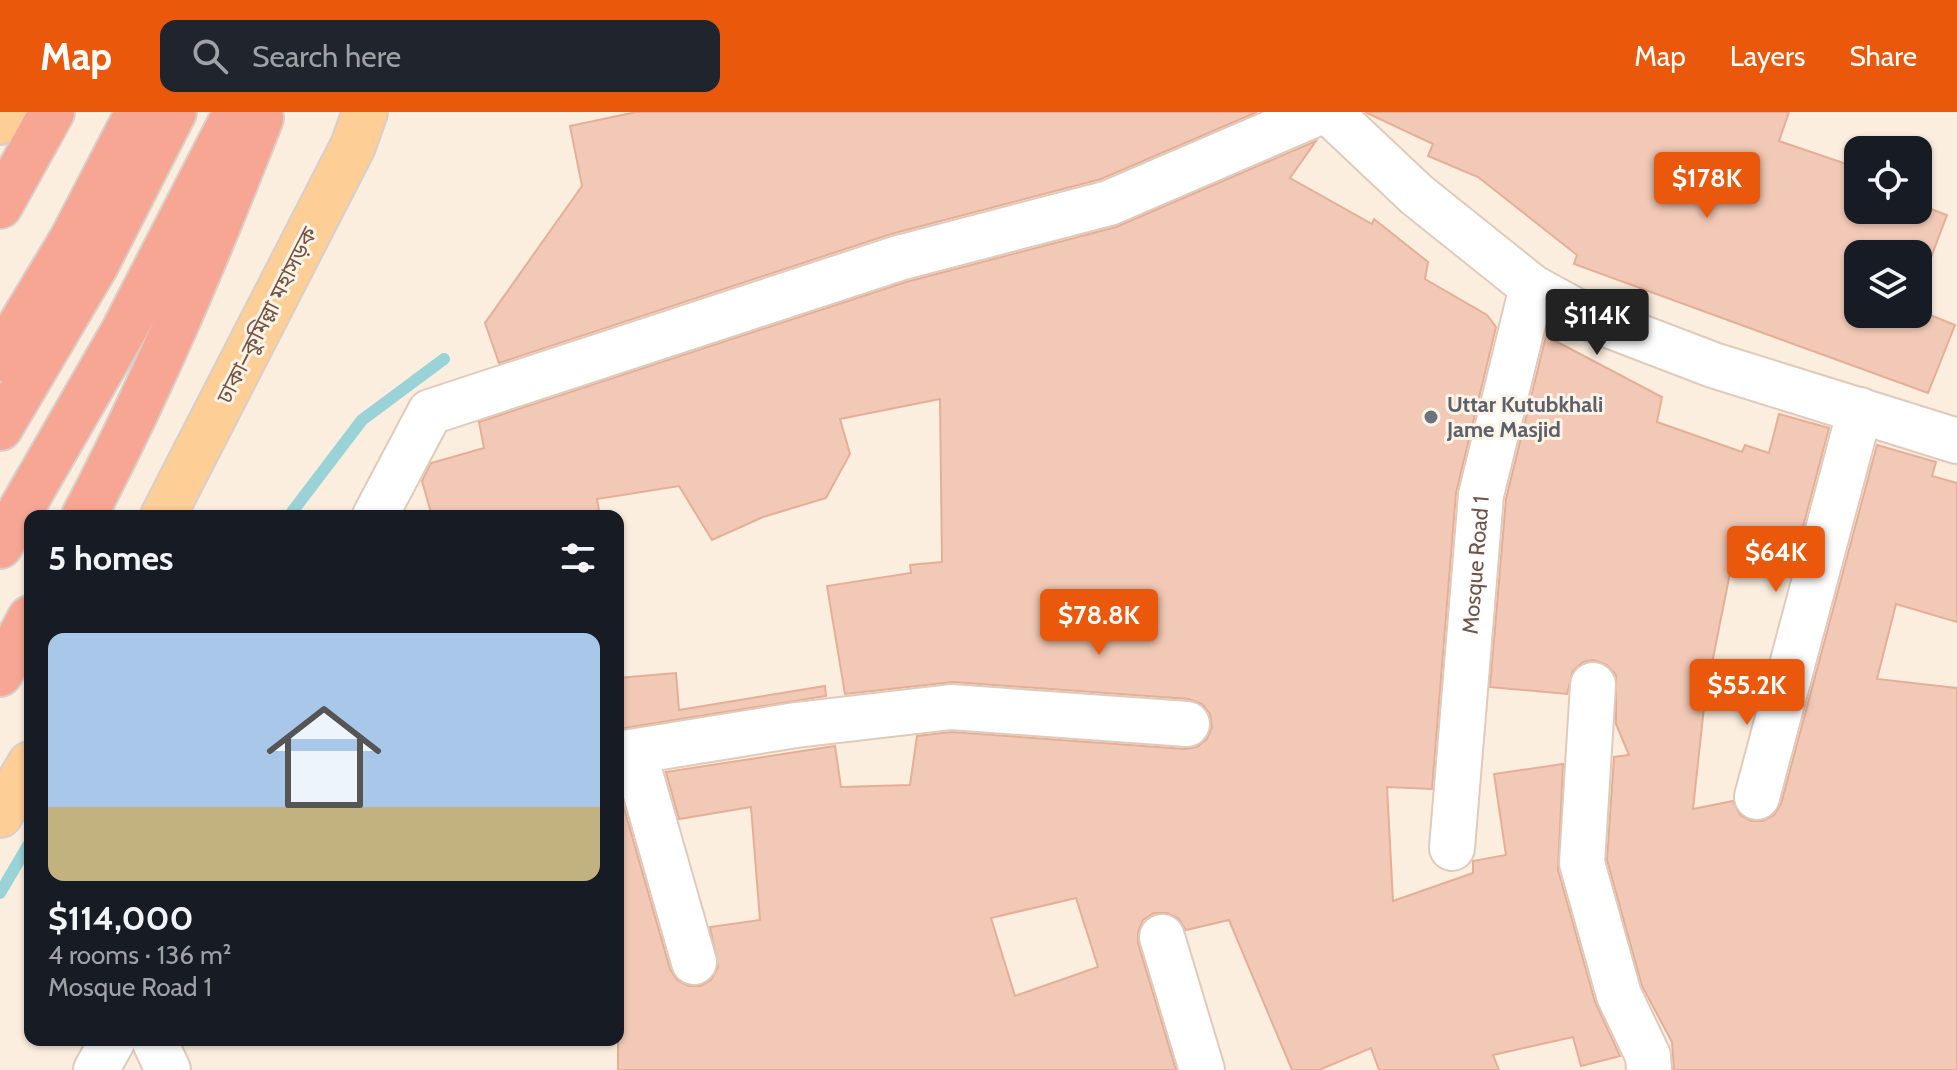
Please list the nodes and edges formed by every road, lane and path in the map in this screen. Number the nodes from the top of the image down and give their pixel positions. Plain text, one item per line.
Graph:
1 (5, 112) edge
2 (52, 112) edge
3 (138, 112) edge
4 (174, 112) edge
5 (209, 112) edge
6 (236, 112) edge
7 (263, 112) edge
8 (365, 112) edge
9 (1320, 112) edge
10 (1329, 112) edge
11 (0, 122) edge
12 (0, 206) edge
13 (1532, 287) junction
14 (0, 359) edge
15 (1860, 410) junction
16 (0, 428) edge
17 (1957, 441) edge
18 (0, 493) edge
19 (87, 510) edge
20 (166, 510) edge
21 (378, 510) edge
22 (0, 546) edge
23 (24, 629) edge
24 (1, 671) edge
25 (1593, 685) dead end
26 (1187, 724) dead end
27 (626, 753) edge
28 (1757, 797) dead end
29 (1452, 848) dead end
30 (1162, 937) dead end
31 (694, 962) dead end
32 (110, 1046) edge
33 (157, 1046) edge
34 (96, 1070) edge
35 (168, 1070) edge
36 (1202, 1070) edge
37 (1649, 1070) edge

1 - 11 main road
2 - 12 highway
3 - 14 highway
4 - 16 highway
5 - 18 highway
6 - 22 highway
7 - 19 highway
8 - 20 main road, ঢাকা–কুমিল্লা মহাসড়ক
9 - 21 street
10 - 13 street
13 - 15 street
13 - 29 street, Mosque Road 1
15 - 17 street
15 - 28 street
23 - 24 highway
25 - 37 street
26 - 27 street
27 - 31 street
30 - 36 street
32 - 34 street
33 - 35 street

